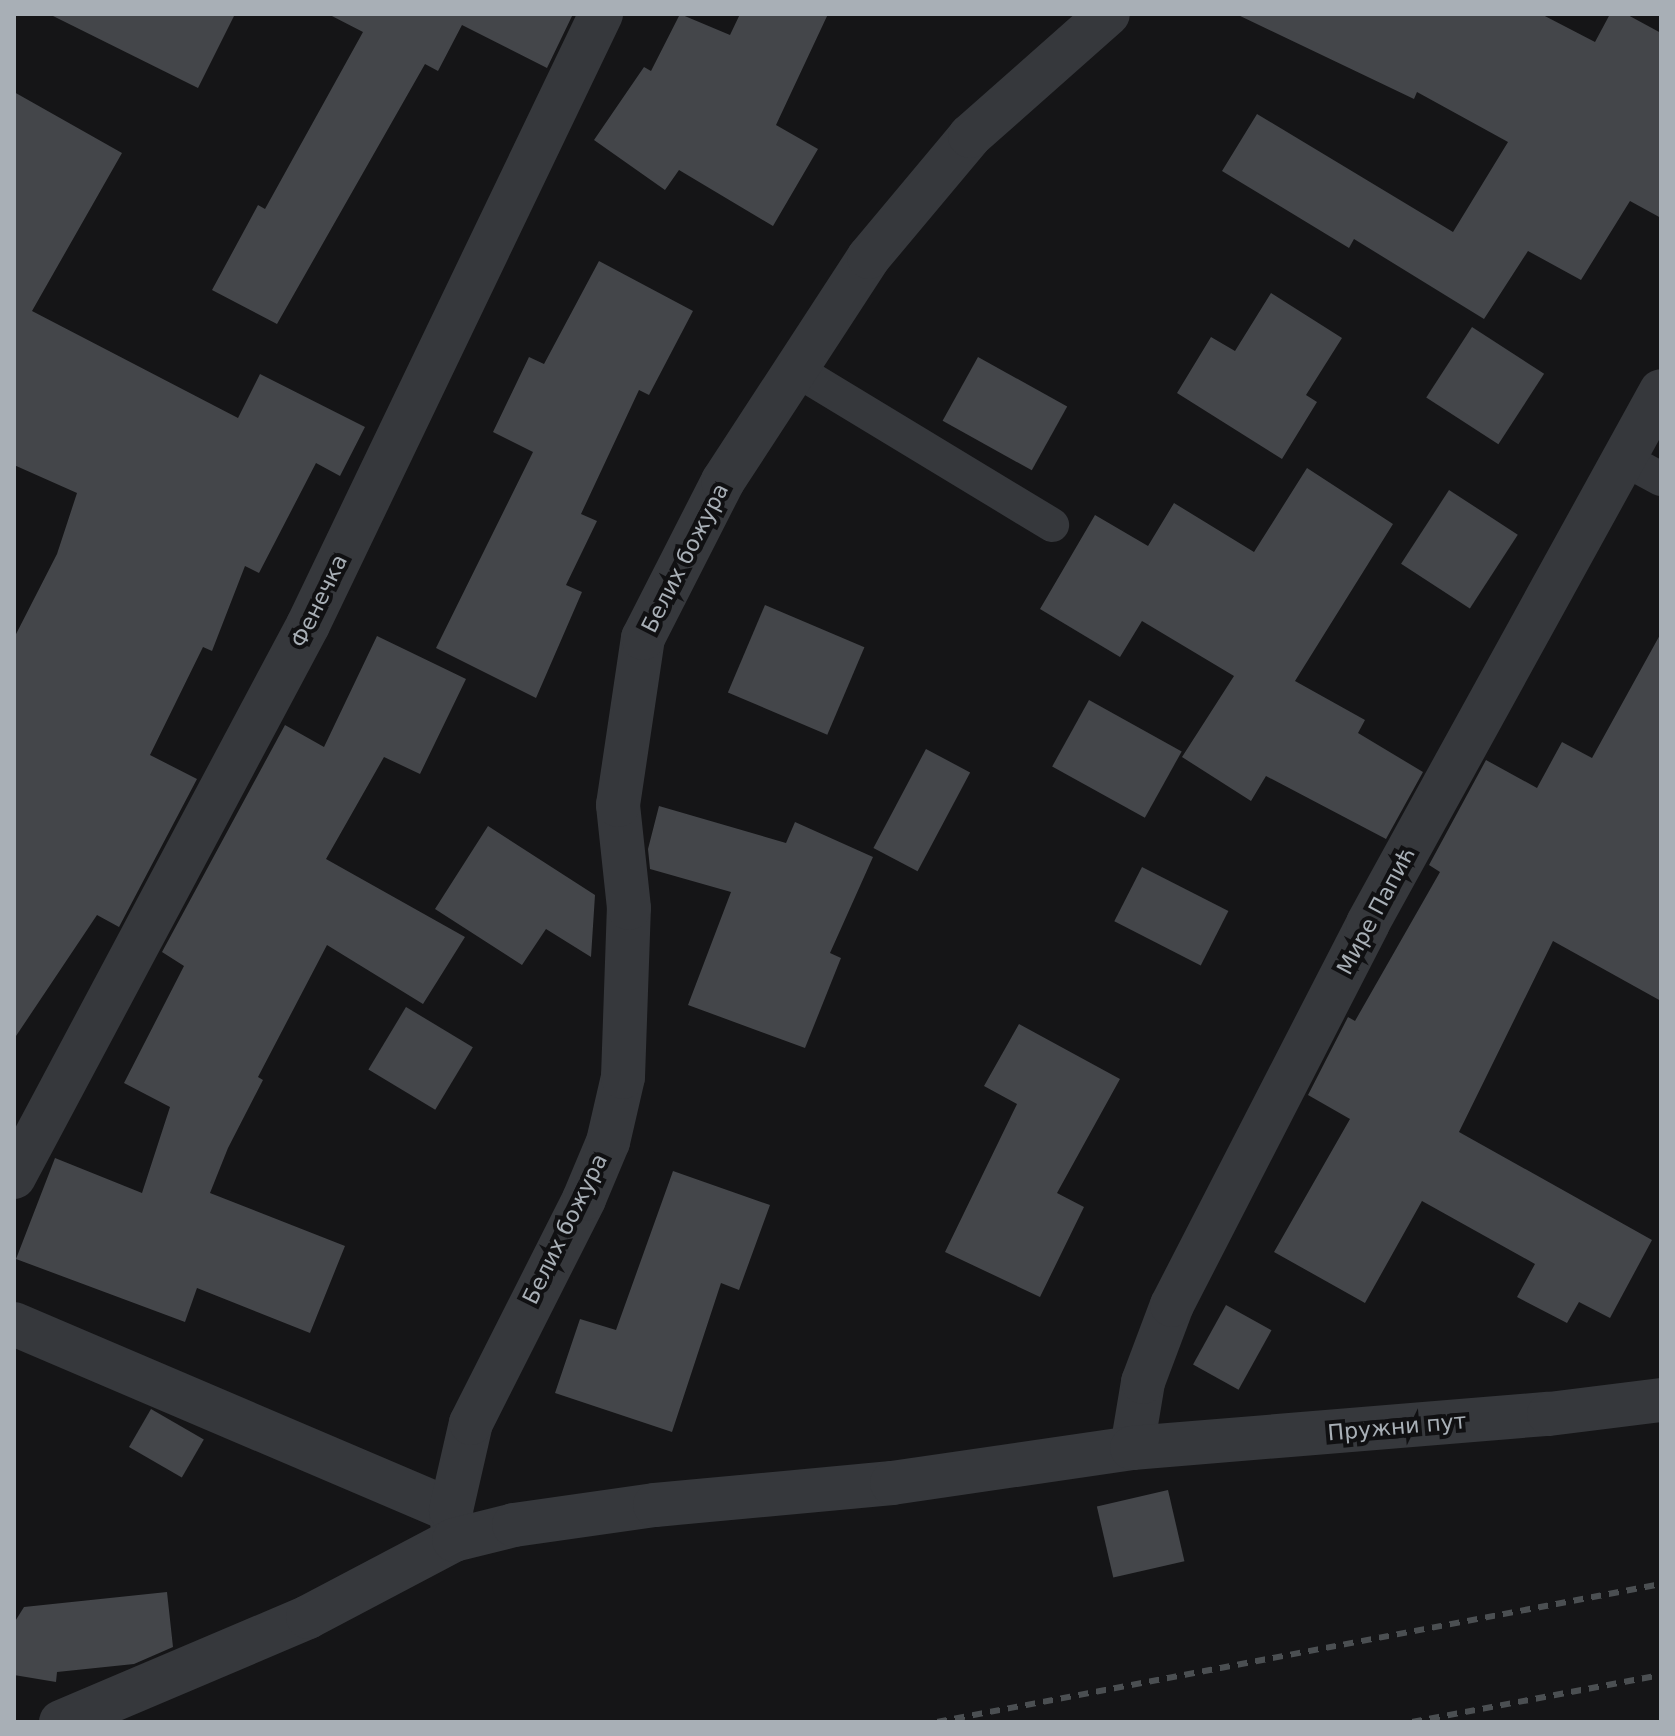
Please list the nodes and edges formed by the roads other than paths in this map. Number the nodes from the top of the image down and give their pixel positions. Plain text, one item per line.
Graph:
1 (601, 14) edge
2 (1108, 14) edge
3 (793, 368) junction
4 (1661, 391) edge
5 (1642, 469) edge
6 (1052, 525) dead end
7 (14, 1177) edge
8 (14, 1324) edge
9 (1661, 1400) edge
10 (1132, 1448) junction
11 (453, 1525) junction
12 (61, 1722) edge

1 - 7 street, Фенечка
2 - 3 street, Белих божура
3 - 6 lane
3 - 11 street, Белих божура
4 - 5 street, Мире Папић
5 - 10 street, Мире Папић
8 - 11 street
9 - 10 street, Пружни пут
10 - 11 street, Пружни пут
11 - 12 street, Пружни пут

